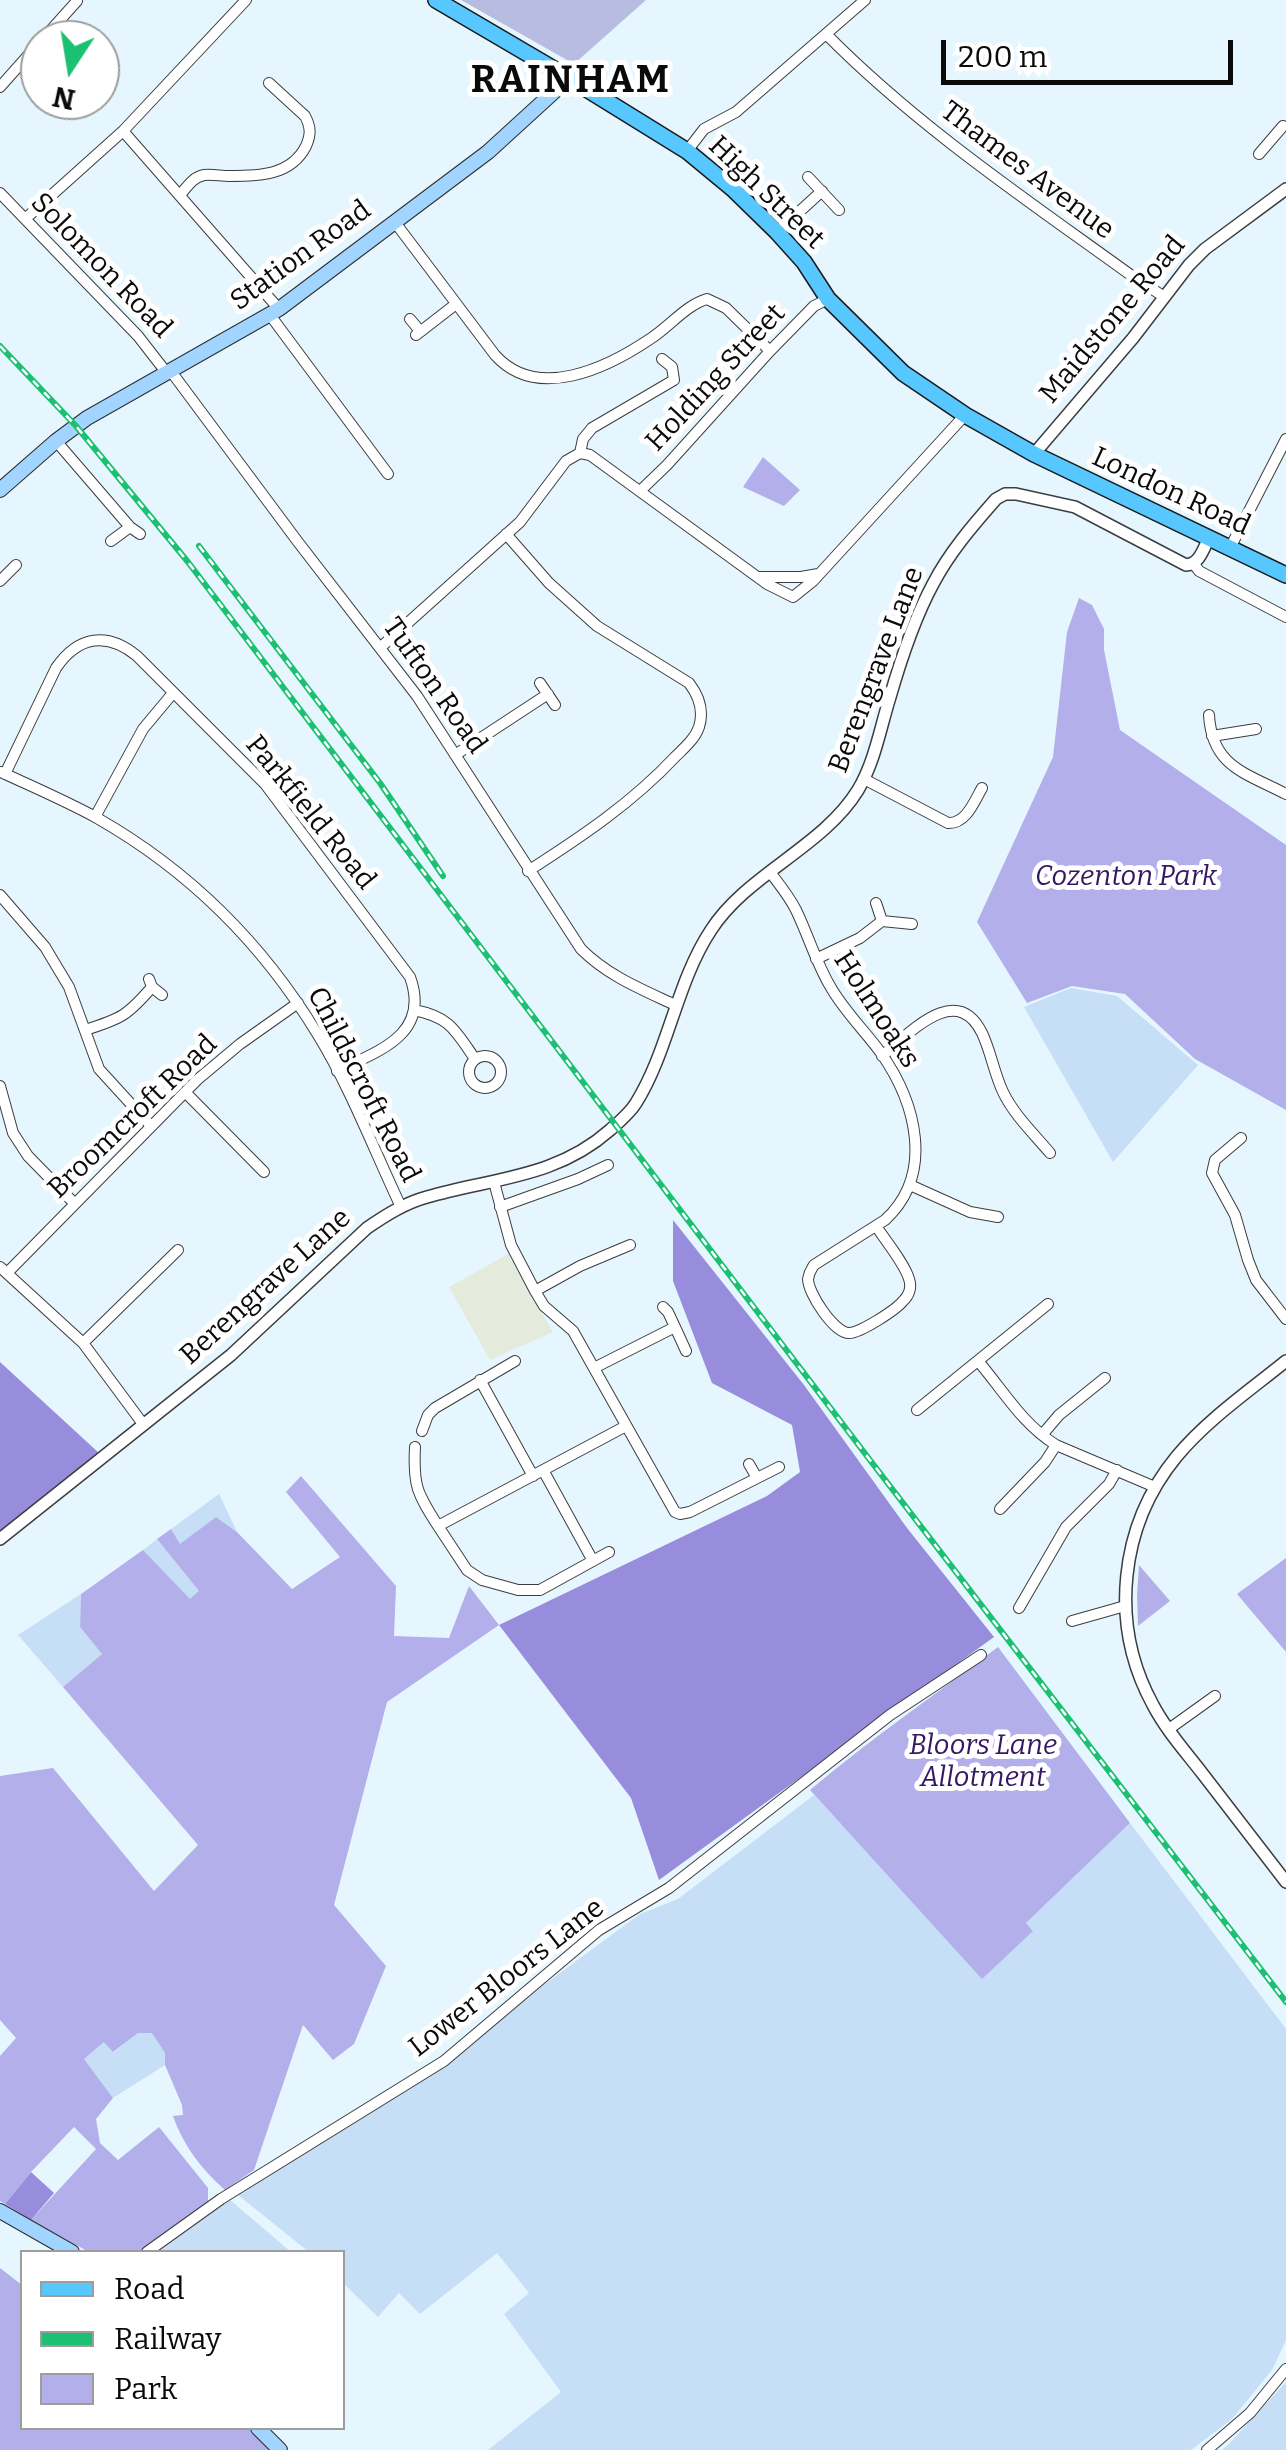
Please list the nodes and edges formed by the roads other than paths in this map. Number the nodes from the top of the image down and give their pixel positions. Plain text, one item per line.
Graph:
1 (246, 0) edge
2 (436, 0) edge
3 (865, 0) edge
4 (77, 1) edge
5 (65, 14) junction
6 (60, 20) edge
7 (69, 20) edge
8 (826, 34) junction
9 (20, 64) edge
10 (569, 78) junction
11 (269, 83) dead end
12 (0, 86) edge
13 (1283, 126) dead end
14 (124, 131) junction
15 (1274, 138) junction
16 (1286, 147) edge
17 (687, 151) junction
18 (1260, 154) dead end
19 (808, 177) dead end
20 (1286, 189) edge
21 (822, 192) junction
22 (0, 194) edge
23 (180, 195) junction
24 (840, 210) dead end
25 (25, 219) junction
26 (394, 221) junction
27 (777, 232) junction
28 (1163, 296) junction
29 (828, 299) junction
30 (456, 304) junction
31 (274, 312) junction
32 (410, 319) dead end
33 (770, 350) junction
34 (662, 359) dead end
35 (168, 371) junction
36 (965, 415) junction
37 (1286, 439) edge
38 (56, 441) junction
39 (580, 453) junction
40 (1034, 454) junction
41 (388, 474) dead end
42 (0, 490) edge
43 (640, 491) junction
44 (506, 534) junction
45 (1209, 538) junction
46 (111, 541) dead end
47 (1230, 548) junction
48 (1194, 564) junction
49 (16, 565) dead end
50 (2, 574) edge
51 (818, 574) junction
52 (1286, 576) edge
53 (760, 577) junction
54 (1286, 617) edge
55 (381, 646) junction
56 (540, 683) dead end
57 (174, 693) junction
58 (548, 694) junction
59 (556, 705) dead end
60 (1208, 715) dead end
61 (1256, 729) dead end
62 (1212, 736) junction
63 (455, 755) junction
64 (2, 773) edge
65 (864, 779) junction
66 (970, 781) dead end
67 (1286, 794) edge
68 (95, 817) junction
69 (528, 871) junction
70 (770, 872) junction
71 (0, 896) edge
72 (876, 903) dead end
73 (882, 920) junction
74 (912, 924) dead end
75 (816, 960) junction
76 (154, 987) dead end
77 (298, 1003) junction
78 (675, 1005) junction
79 (414, 1010) junction
80 (85, 1030) junction
81 (882, 1056) junction
82 (474, 1059) dead end
83 (337, 1071) junction
84 (0, 1086) edge
85 (185, 1092) junction
86 (151, 1126) junction
87 (1241, 1138) dead end
88 (1050, 1153) dead end
89 (608, 1165) dead end
90 (263, 1172) dead end
91 (494, 1182) junction
92 (910, 1184) junction
93 (75, 1204) junction
94 (401, 1207) junction
95 (500, 1208) junction
96 (998, 1217) dead end
97 (876, 1226) junction
98 (630, 1245) dead end
99 (178, 1250) dead end
100 (4, 1270) edge
101 (535, 1290) junction
102 (1048, 1304) dead end
103 (662, 1307) dead end
104 (1286, 1319) edge
105 (675, 1327) junction
106 (83, 1343) junction
107 (686, 1351) dead end
108 (978, 1360) junction
109 (1286, 1360) edge
110 (515, 1361) dead end
111 (594, 1368) junction
112 (1105, 1378) dead end
113 (480, 1380) junction
114 (917, 1410) dead end
115 (143, 1424) junction
116 (626, 1426) junction
117 (422, 1430) dead end
118 (1042, 1436) junction
119 (1056, 1445) junction
120 (416, 1448) dead end
121 (748, 1464) dead end
122 (779, 1467) dead end
123 (1117, 1470) junction
124 (538, 1473) junction
125 (757, 1478) junction
126 (1155, 1488) junction
127 (1000, 1509) dead end
128 (438, 1526) junction
129 (0, 1539) edge
130 (609, 1552) dead end
131 (593, 1560) junction
132 (1126, 1606) junction
133 (1019, 1608) dead end
134 (1072, 1621) dead end
135 (981, 1655) dead end
136 (1214, 1696) dead end
137 (1169, 1729) junction
138 (1286, 1882) edge
139 (0, 2210) edge
140 (69, 2250) edge
141 (151, 2250) edge
142 (1286, 2369) edge
143 (260, 2430) edge
144 (280, 2450) edge
145 (1207, 2450) edge

1 - 14 street
2 - 10 main road, High Street
3 - 8 street
4 - 5 street
5 - 6 street
5 - 7 street
8 - 17 street
8 - 28 street, Thames Avenue
9 - 12 street
10 - 17 main road, High Street
10 - 26 main road, Station Road
11 - 23 street
13 - 15 street
14 - 23 street
14 - 25 street
15 - 16 street
15 - 18 street
17 - 27 main road, High Street
19 - 21 street
20 - 28 street, Maidstone Road
21 - 24 street
21 - 27 street
22 - 25 street, Solomon Road
23 - 31 street
25 - 35 street, Solomon Road
26 - 30 street
26 - 31 main road, Station Road
27 - 29 main road, High Street
28 - 40 street, Maidstone Road
29 - 33 street, Holding Street
29 - 36 main road, High Street
30 - 32 street
30 - 33 street
31 - 35 main road, Station Road
31 - 41 street
33 - 43 street, Holding Street
34 - 39 street
35 - 38 main road, Station Road
35 - 55 street, Tufton Road
36 - 40 main road, High Street
36 - 51 street
37 - 47 street
38 - 42 main road, Station Road
38 - 46 street
39 - 43 street
39 - 44 street
40 - 45 main road, London Road
43 - 53 street
44 - 55 street
44 - 69 street
45 - 47 main road, London Road
45 - 48 street
47 - 52 main road, London Road
48 - 54 street
48 - 65 street, Berengrave Lane
49 - 50 street
51 - 53 street
51 - 53 street
55 - 63 street, Tufton Road
56 - 58 street
57 - 64 street, Parkfield Road
57 - 68 street
57 - 79 street, Parkfield Road
58 - 59 street
58 - 63 street
60 - 62 street
61 - 62 street
62 - 67 street
63 - 69 street, Tufton Road
64 - 68 street, Childscroft Road
65 - 66 street
65 - 70 street, Berengrave Lane
68 - 77 street, Childscroft Road
69 - 78 street, Tufton Road
70 - 75 street, Holmoaks
70 - 78 street, Berengrave Lane
71 - 80 street
72 - 73 street
73 - 74 street
73 - 75 street
75 - 81 street, Holmoaks
76 - 80 street
77 - 83 street, Childscroft Road
77 - 85 street, Broomcroft Road
78 - 91 street, Berengrave Lane
79 - 82 street
79 - 83 street
80 - 86 street
81 - 88 street
81 - 92 street, Holmoaks
83 - 94 street, Childscroft Road
84 - 93 street
85 - 86 street, Broomcroft Road
85 - 90 street
86 - 93 street, Broomcroft Road
87 - 104 street
89 - 95 street
91 - 94 street, Berengrave Lane
91 - 95 street
92 - 96 street
92 - 97 street
93 - 100 street, Broomcroft Road
94 - 115 street, Berengrave Lane
95 - 101 street
97 - 97 street
98 - 101 street
99 - 106 street
100 - 106 street
101 - 111 street
102 - 108 street
103 - 105 street
105 - 107 street
105 - 111 street
106 - 115 street
108 - 114 street
108 - 118 street
109 - 126 street
110 - 113 street
111 - 116 street
112 - 118 street
113 - 117 street
113 - 124 street
115 - 129 street, Berengrave Lane
116 - 124 street
116 - 125 street
118 - 119 street
119 - 123 street
119 - 127 street
120 - 128 street
121 - 125 street
122 - 125 street
123 - 126 street
123 - 133 street
124 - 128 street
124 - 131 street
126 - 132 street
128 - 131 street
130 - 131 street
132 - 134 street
132 - 137 street
135 - 141 street, Lower Bloors Lane
136 - 137 street
137 - 138 street
139 - 140 main road
142 - 145 street
143 - 144 main road

